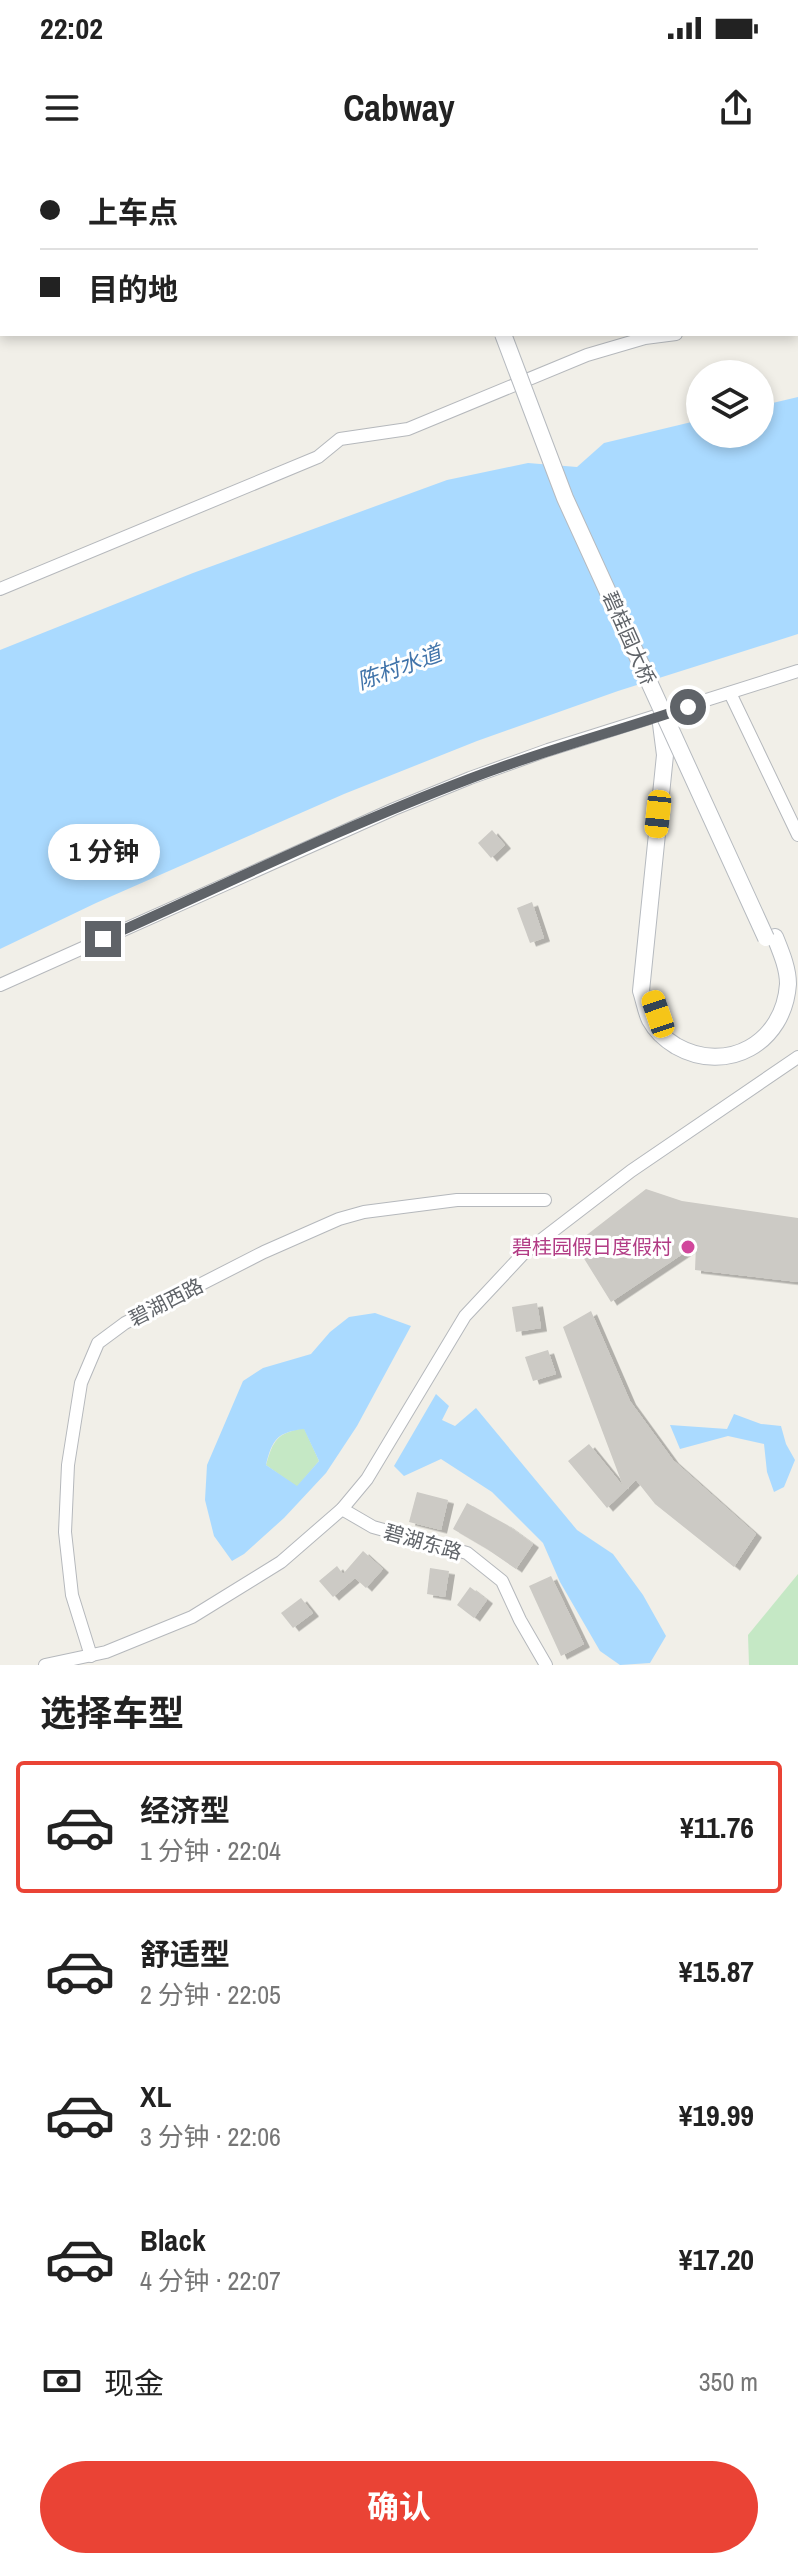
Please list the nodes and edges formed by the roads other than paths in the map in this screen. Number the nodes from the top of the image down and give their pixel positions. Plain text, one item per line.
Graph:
1 (504, 336) edge
2 (511, 336) edge
3 (644, 336) edge
4 (0, 589) edge
5 (798, 671) edge
6 (730, 693) junction
7 (665, 719) junction
8 (798, 835) edge
9 (770, 938) junction
10 (0, 985) edge
11 (798, 1057) edge
12 (545, 1200) dead end
13 (342, 1509) junction
14 (91, 1656) junction
15 (45, 1665) edge
16 (546, 1665) edge

1 - 7 main road, 碧桂园大桥, bridge
2 - 9 main road, 碧桂园大桥
3 - 4 street
5 - 6 street
6 - 7 street
6 - 8 street
7 - 9 main road, 碧桂园大桥, bridge
7 - 9 main road
7 - 10 street
11 - 13 street
12 - 14 street, 碧湖西路
13 - 14 street
13 - 16 street, 碧湖东路
14 - 15 street

